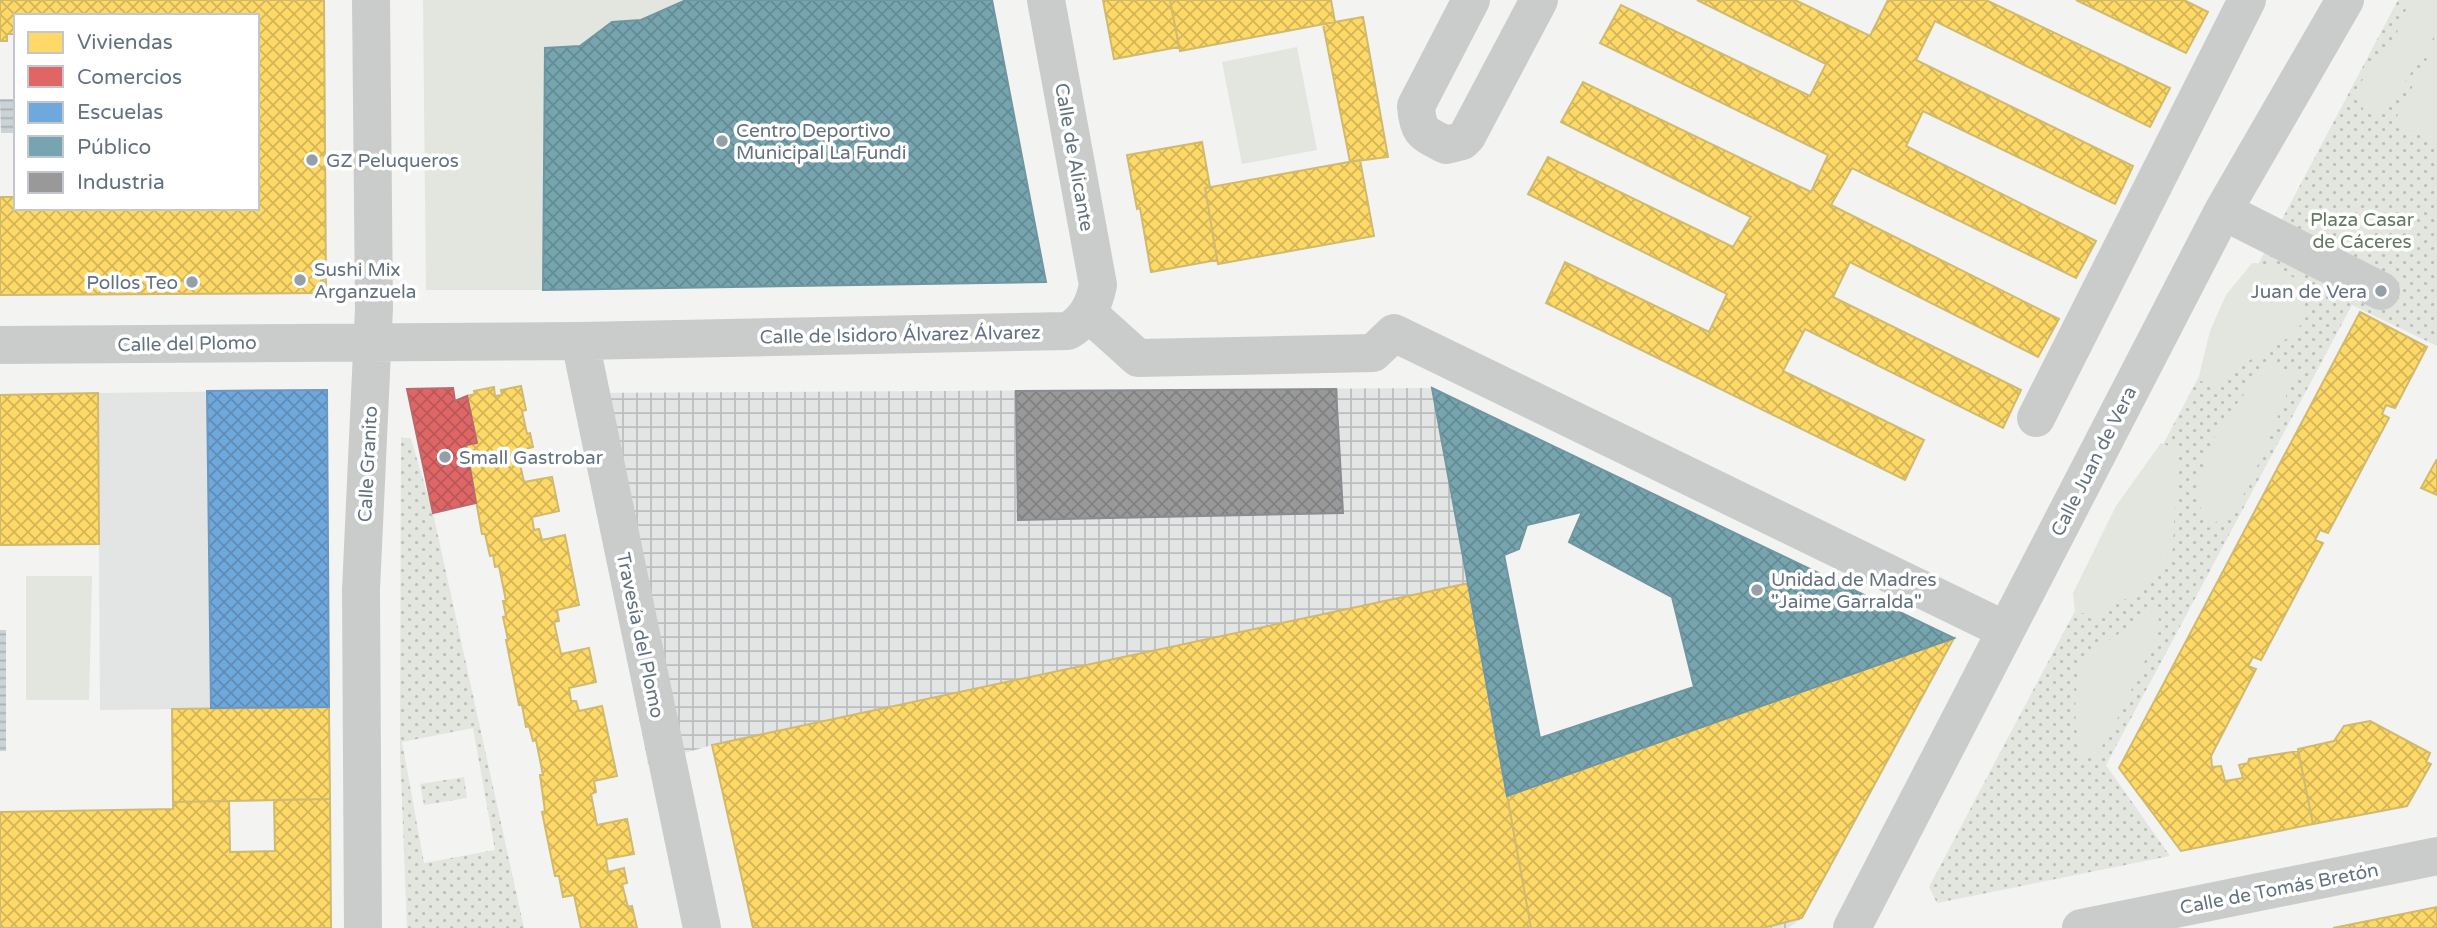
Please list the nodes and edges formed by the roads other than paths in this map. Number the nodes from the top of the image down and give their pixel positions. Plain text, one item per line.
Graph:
1 (372, 0) edge
2 (1046, 0) edge
3 (1471, 0) edge
4 (1539, 0) edge
5 (2247, 0) edge
6 (2345, 0) edge
7 (2223, 211) junction
8 (2381, 291) dead end
9 (1088, 313) junction
10 (580, 341) junction
11 (374, 342) junction
12 (0, 345) edge
13 (2036, 418) dead end
14 (2006, 630) junction
15 (2437, 856) edge
16 (363, 928) edge
17 (702, 928) edge
18 (1852, 928) edge
19 (2081, 928) edge

1 - 11 street, Calle Granito
2 - 9 street, Calle de Alicante
3 - 4 street
5 - 13 street
6 - 7 street, Calle Juan de Vera
7 - 8 street
7 - 14 street, Calle Juan de Vera
9 - 10 street, Calle de Isidoro Álvarez Álvarez
9 - 14 street
10 - 11 street, Calle de Isidoro Álvarez Álvarez
10 - 17 street, Travesía del Plomo
11 - 12 street, Calle del Plomo
11 - 16 street, Calle Granito
14 - 18 street, Calle Juan de Vera
15 - 19 street, Calle de Tomás Bretón

